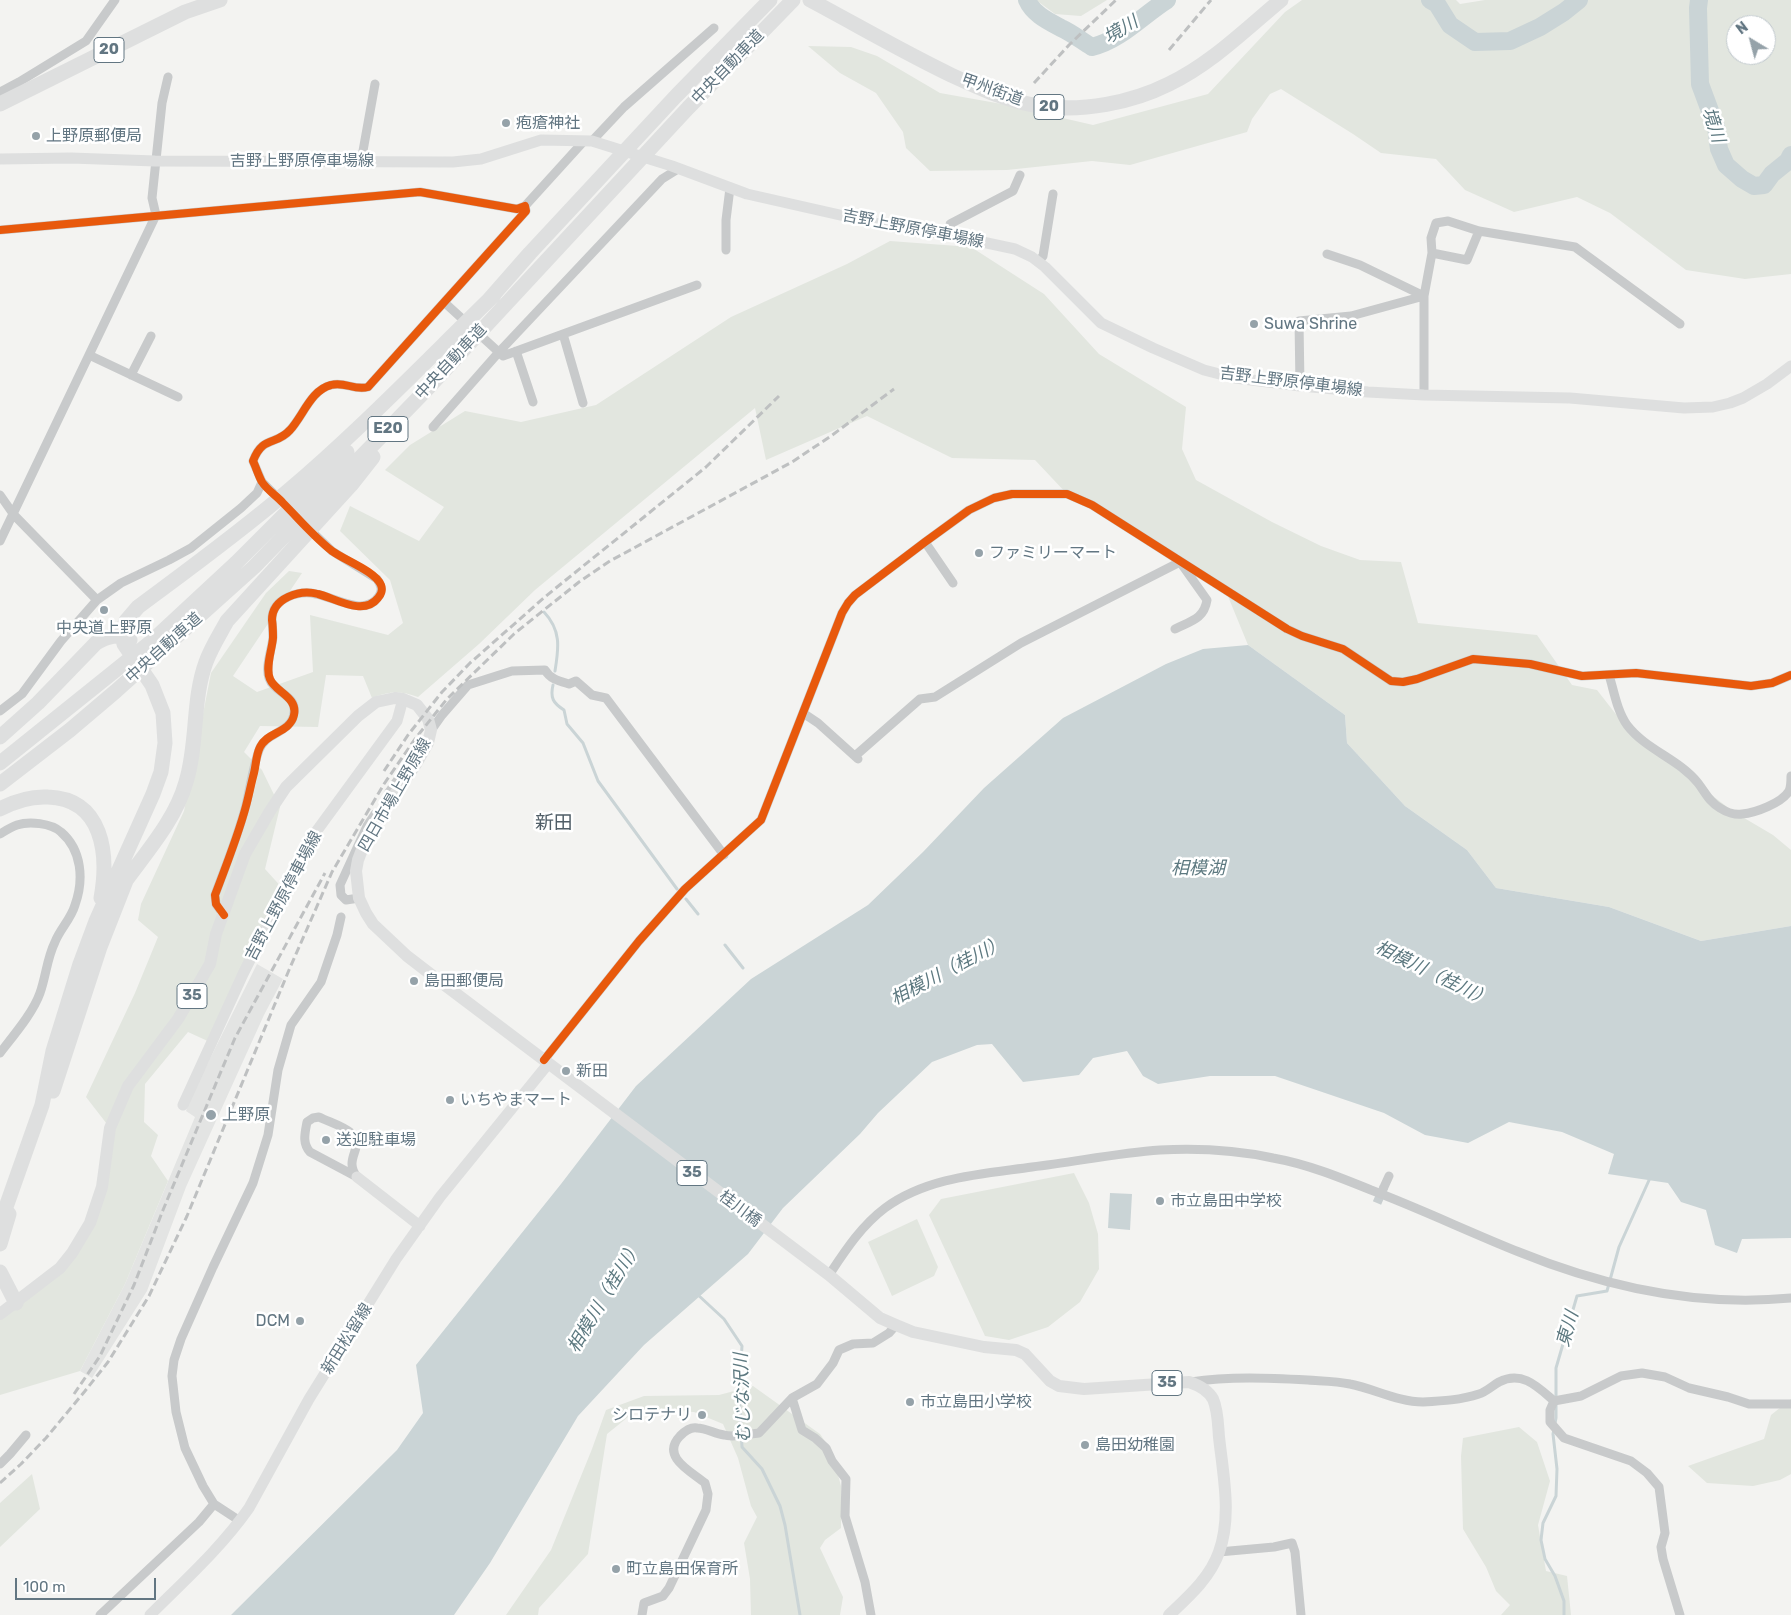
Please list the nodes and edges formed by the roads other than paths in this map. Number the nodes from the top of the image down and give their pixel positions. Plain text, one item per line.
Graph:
1 (115, 0) edge
2 (220, 0) edge
3 (770, 0) edge
4 (793, 0) edge
5 (810, 0) edge
6 (1281, 0) edge
7 (714, 28) dead end
8 (168, 77) dead end
9 (376, 84) dead end
10 (0, 92) edge
11 (0, 104) edge
12 (592, 142) junction
13 (0, 159) edge
14 (155, 161) junction
15 (361, 162) junction
16 (675, 168) junction
17 (1020, 175) dead end
18 (730, 188) junction
19 (1053, 194) dead end
20 (525, 206) junction
21 (156, 215) junction
22 (0, 230) edge
23 (1479, 231) junction
24 (950, 235) junction
25 (726, 250) dead end
26 (1432, 253) junction
27 (1327, 254) dead end
28 (1038, 262) junction
29 (697, 285) dead end
30 (494, 295) junction
31 (1424, 296) junction
32 (447, 305) junction
33 (1680, 324) dead end
34 (563, 334) junction
35 (151, 336) dead end
36 (516, 351) junction
37 (498, 352) junction
38 (89, 355) junction
39 (1791, 366) edge
40 (131, 375) junction
41 (1300, 386) junction
42 (429, 387) junction
43 (1424, 395) junction
44 (178, 397) dead end
45 (533, 402) dead end
46 (583, 403) dead end
47 (433, 427) dead end
48 (266, 485) junction
49 (0, 495) edge
50 (14, 514) junction
51 (0, 541) edge
52 (925, 542) junction
53 (1180, 562) junction
54 (953, 583) dead end
55 (97, 600) junction
56 (1175, 629) dead end
57 (125, 640) junction
58 (1609, 675) junction
59 (1791, 675) edge
60 (403, 699) junction
61 (0, 711) edge
62 (167, 712) junction
63 (803, 713) junction
64 (0, 737) edge
65 (0, 763) edge
66 (1791, 776) edge
67 (0, 784) edge
68 (0, 810) edge
69 (0, 834) edge
70 (724, 855) junction
71 (124, 883) junction
72 (359, 898) junction
73 (224, 915) junction
74 (341, 917) dead end
75 (96, 921) junction
76 (0, 1053) edge
77 (546, 1062) junction
78 (578, 1086) joint
79 (183, 1105) dead end
80 (1389, 1176) dead end
81 (357, 1177) junction
82 (1384, 1187) tunnel mouth
83 (0, 1224) edge
84 (420, 1226) junction
85 (0, 1244) edge
86 (0, 1272) edge
87 (829, 1276) junction
88 (0, 1287) edge
89 (1791, 1298) edge
90 (16, 1303) junction
91 (0, 1314) edge
92 (896, 1326) junction
93 (1189, 1382) junction
94 (792, 1398) junction
95 (1554, 1401) junction
96 (1791, 1404) edge
97 (26, 1435) dead end
98 (0, 1464) edge
99 (214, 1504) junction
100 (240, 1522) junction
101 (1219, 1552) junction
102 (100, 1615) edge
103 (150, 1615) edge
104 (642, 1615) edge
105 (870, 1615) edge
106 (1169, 1615) edge
107 (1301, 1615) edge
108 (1680, 1615) edge

1 - 10 street
2 - 11 highway, 20
3 - 30 highway, 中央自動車道 / E20
4 - 42 highway, 中央自動車道 / E20
5 - 6 highway, 甲州街道 / 20
7 - 12 street
8 - 14 street
9 - 15 street
12 - 15 main road, 吉野上野原停車場線
12 - 16 main road, 吉野上野原停車場線
12 - 20 street
13 - 14 main road, 吉野上野原停車場線
14 - 15 main road, 吉野上野原停車場線
14 - 21 street
16 - 18 main road, 吉野上野原停車場線
16 - 37 street
17 - 24 street
18 - 24 main road, 吉野上野原停車場線
18 - 25 street
19 - 28 street
20 - 21 street
20 - 32 street
21 - 22 street
21 - 38 street
23 - 26 street
23 - 26 street
23 - 33 street
24 - 28 main road, 吉野上野原停車場線
26 - 31 street
27 - 31 street
28 - 41 main road, 吉野上野原停車場線
29 - 34 street
30 - 57 highway
30 - 65 highway, 中央自動車道 / E20
31 - 41 street
31 - 43 street
32 - 37 street
32 - 48 street
34 - 36 street
34 - 46 street
35 - 40 street
36 - 37 street
36 - 45 street
37 - 47 street
38 - 40 street
38 - 50 street
39 - 43 main road, 吉野上野原停車場線
40 - 44 street
41 - 43 main road, 吉野上野原停車場線
42 - 67 highway, 中央自動車道 / E20
42 - 71 highway
48 - 55 street
48 - 73 street
49 - 50 street
50 - 51 street
50 - 55 street
52 - 53 street
52 - 54 street
52 - 63 street
53 - 56 street
53 - 58 street
53 - 63 street
55 - 61 street
57 - 62 highway
57 - 64 highway
58 - 59 street
58 - 66 street
60 - 72 main road, 四日市場上野原線 / 35
60 - 73 main road, 四日市場上野原線 / 35
60 - 79 main road, 吉野上野原停車場線
62 - 71 highway
62 - 75 highway
63 - 70 street
68 - 75 highway
69 - 76 street
70 - 72 street
70 - 77 street
71 - 85 highway
72 - 77 main road, 四日市場上野原線 / 35
73 - 90 main road, 四日市場上野原線 / 35
74 - 99 street
75 - 83 highway
77 - 78 main road, 四日市場上野原線 / 35
77 - 84 main road, 新田松留線
78 - 87 main road, 桂川橋 / 35
80 - 82 street
81 - 81 street
81 - 84 main road
84 - 100 main road, 新田松留線
86 - 90 highway
87 - 89 street
87 - 92 main road, 35
88 - 90 highway
90 - 91 main road, 四日市場上野原線 / 35
92 - 93 main road, 35
92 - 94 street
93 - 95 street
93 - 101 main road, 35
94 - 104 street
94 - 105 street
95 - 96 street
95 - 108 street
97 - 98 street
99 - 100 street
99 - 102 street
100 - 103 main road, 新田松留線
101 - 106 main road, 35
101 - 107 street

